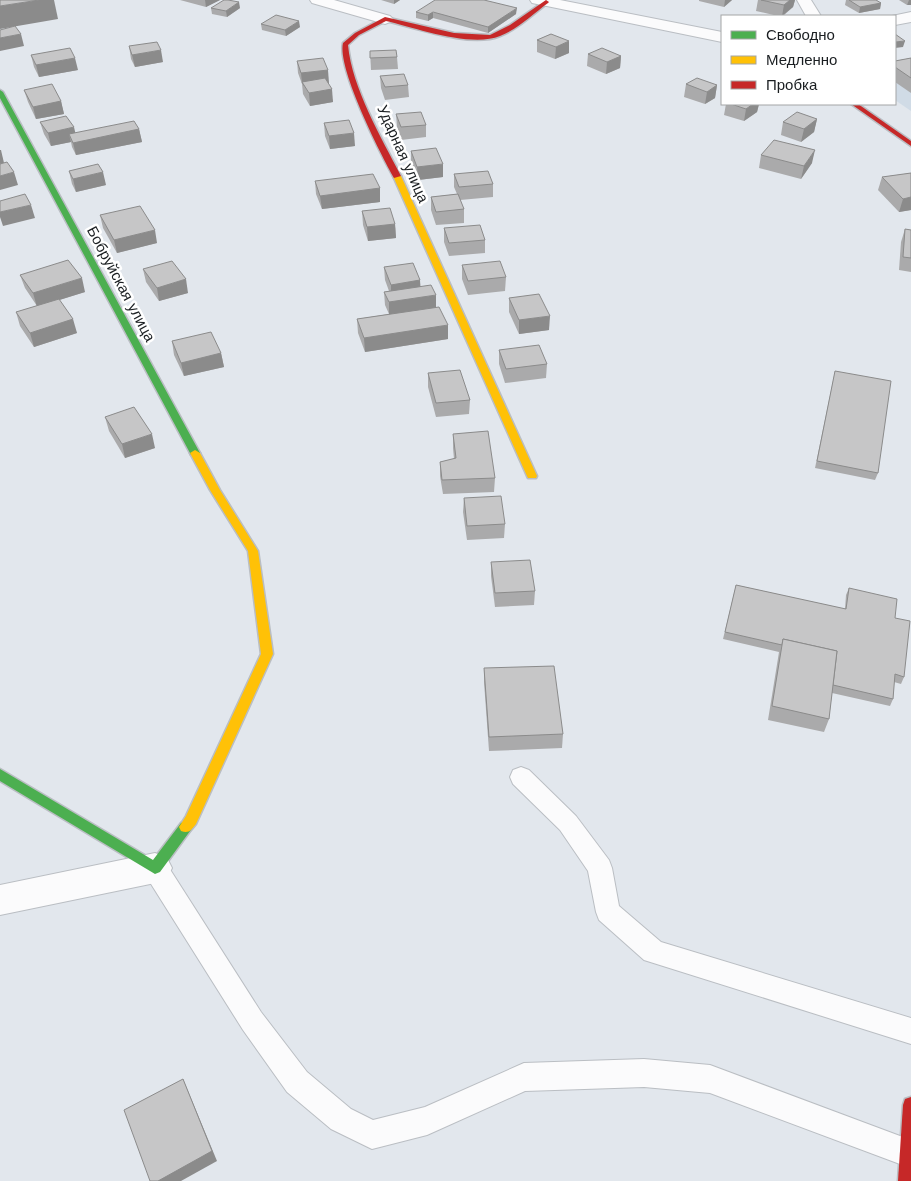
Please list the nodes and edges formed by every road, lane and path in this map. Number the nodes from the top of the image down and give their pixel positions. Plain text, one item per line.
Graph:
1 (317, 0) edge
2 (804, 0) edge
3 (541, 1) edge
4 (812, 15) edge
5 (911, 17) edge
6 (385, 19) junction
7 (896, 20) edge
8 (721, 37) edge
9 (0, 92) edge
10 (855, 105) edge
11 (911, 144) edge
12 (532, 476) dead end
13 (0, 774) edge
14 (521, 778) dead end
15 (155, 868) junction
16 (0, 900) edge
17 (911, 1030) edge
18 (911, 1105) edge
19 (908, 1152) junction
20 (906, 1181) edge

1 - 6 street
2 - 4 street
3 - 6 street
3 - 8 street
5 - 7 street
6 - 12 street, Ударная улица
9 - 15 street, Бобруйская улица
10 - 11 street
13 - 15 street
14 - 17 lane
15 - 16 street
15 - 19 lane
18 - 19 street
19 - 20 street

